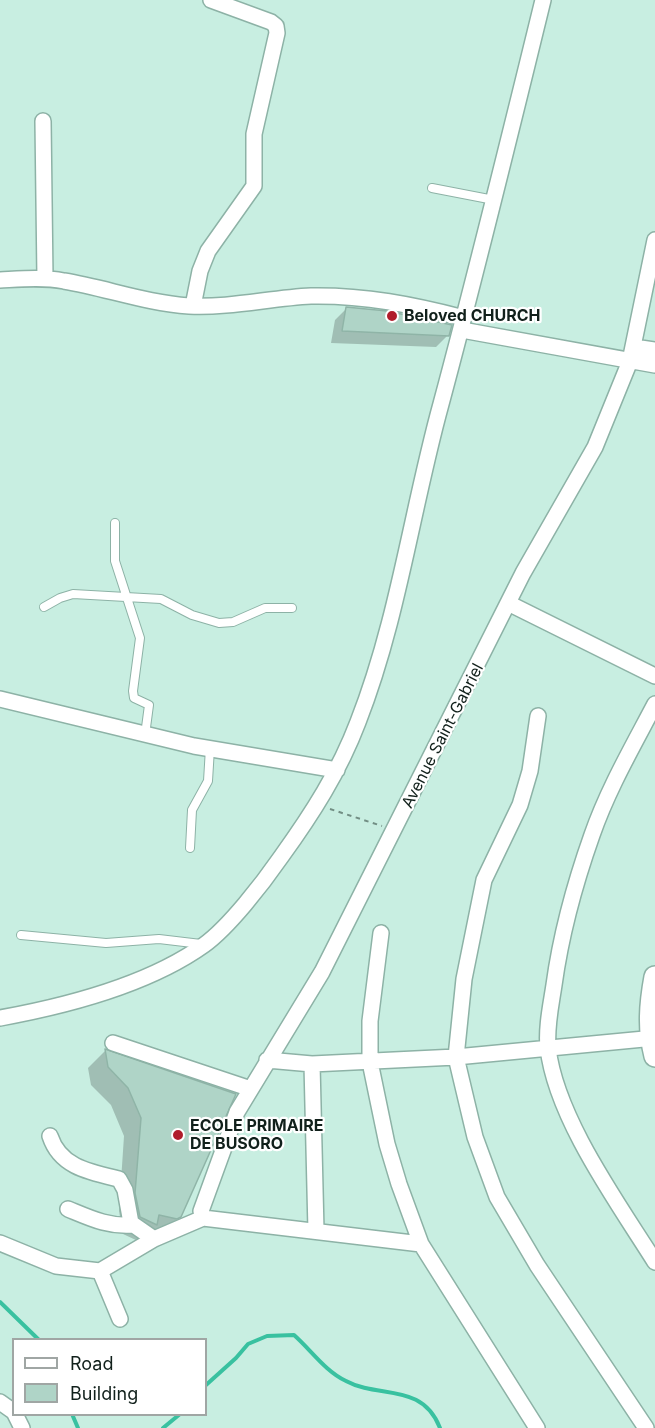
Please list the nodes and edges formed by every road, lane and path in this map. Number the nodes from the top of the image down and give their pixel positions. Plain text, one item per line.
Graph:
1 (211, 0) edge
2 (543, 0) edge
3 (43, 121) dead end
4 (432, 188) dead end
5 (494, 200) junction
6 (655, 240) edge
7 (45, 279) junction
8 (0, 280) edge
9 (193, 306) junction
10 (463, 324) junction
11 (655, 350) edge
12 (632, 354) junction
13 (655, 364) edge
14 (115, 523) dead end
15 (125, 597) junction
16 (508, 603) junction
17 (44, 607) dead end
18 (292, 608) dead end
19 (655, 676) edge
20 (0, 699) edge
21 (655, 704) edge
22 (538, 716) dead end
23 (145, 735) junction
24 (210, 748) junction
25 (337, 770) junction
26 (318, 805) junction
27 (396, 830) junction
28 (190, 848) dead end
29 (381, 933) dead end
30 (21, 935) dead end
31 (206, 944) junction
32 (655, 977) edge
33 (0, 1018) edge
34 (113, 1043) dead end
35 (653, 1044) edge
36 (548, 1047) junction
37 (456, 1057) junction
38 (267, 1060) junction
39 (370, 1062) junction
40 (312, 1064) junction
41 (251, 1089) junction
42 (50, 1136) dead end
43 (68, 1209) dead end
44 (203, 1218) junction
45 (133, 1225) junction
46 (316, 1231) junction
47 (154, 1239) junction
48 (0, 1243) edge
49 (421, 1244) junction
50 (655, 1262) edge
51 (100, 1271) junction
52 (120, 1319) dead end
53 (0, 1402) edge
54 (12, 1411) edge
55 (537, 1428) edge
56 (646, 1428) edge

1 - 9 street
2 - 5 street
3 - 7 street
4 - 5 lane
5 - 10 street
6 - 12 street, Avenue Saint-Gabriel
7 - 8 street
7 - 9 street
9 - 10 street
10 - 12 street
10 - 25 street
11 - 12 street
12 - 13 street
12 - 16 street, Avenue Saint-Gabriel
14 - 15 lane
15 - 17 lane
15 - 18 lane
15 - 23 lane
16 - 19 street
16 - 27 street, Avenue Saint-Gabriel
20 - 23 street
21 - 36 street
22 - 37 street
23 - 24 street
24 - 25 street
24 - 28 lane
25 - 26 street
26 - 27 path
26 - 31 street
27 - 38 street, Avenue Saint-Gabriel
29 - 39 street
30 - 31 lane
31 - 33 street
32 - 35 street
34 - 41 street
35 - 36 street
36 - 37 street
36 - 50 street
37 - 39 street
37 - 56 street
38 - 40 street
38 - 41 street, Avenue Saint-Gabriel
39 - 40 street
39 - 49 street
40 - 46 street
41 - 44 street, Avenue Saint-Gabriel
42 - 45 street
43 - 45 street
44 - 46 street
44 - 47 street
45 - 47 street
46 - 49 street
47 - 51 street
48 - 51 street
49 - 55 street
51 - 52 street
53 - 54 street

